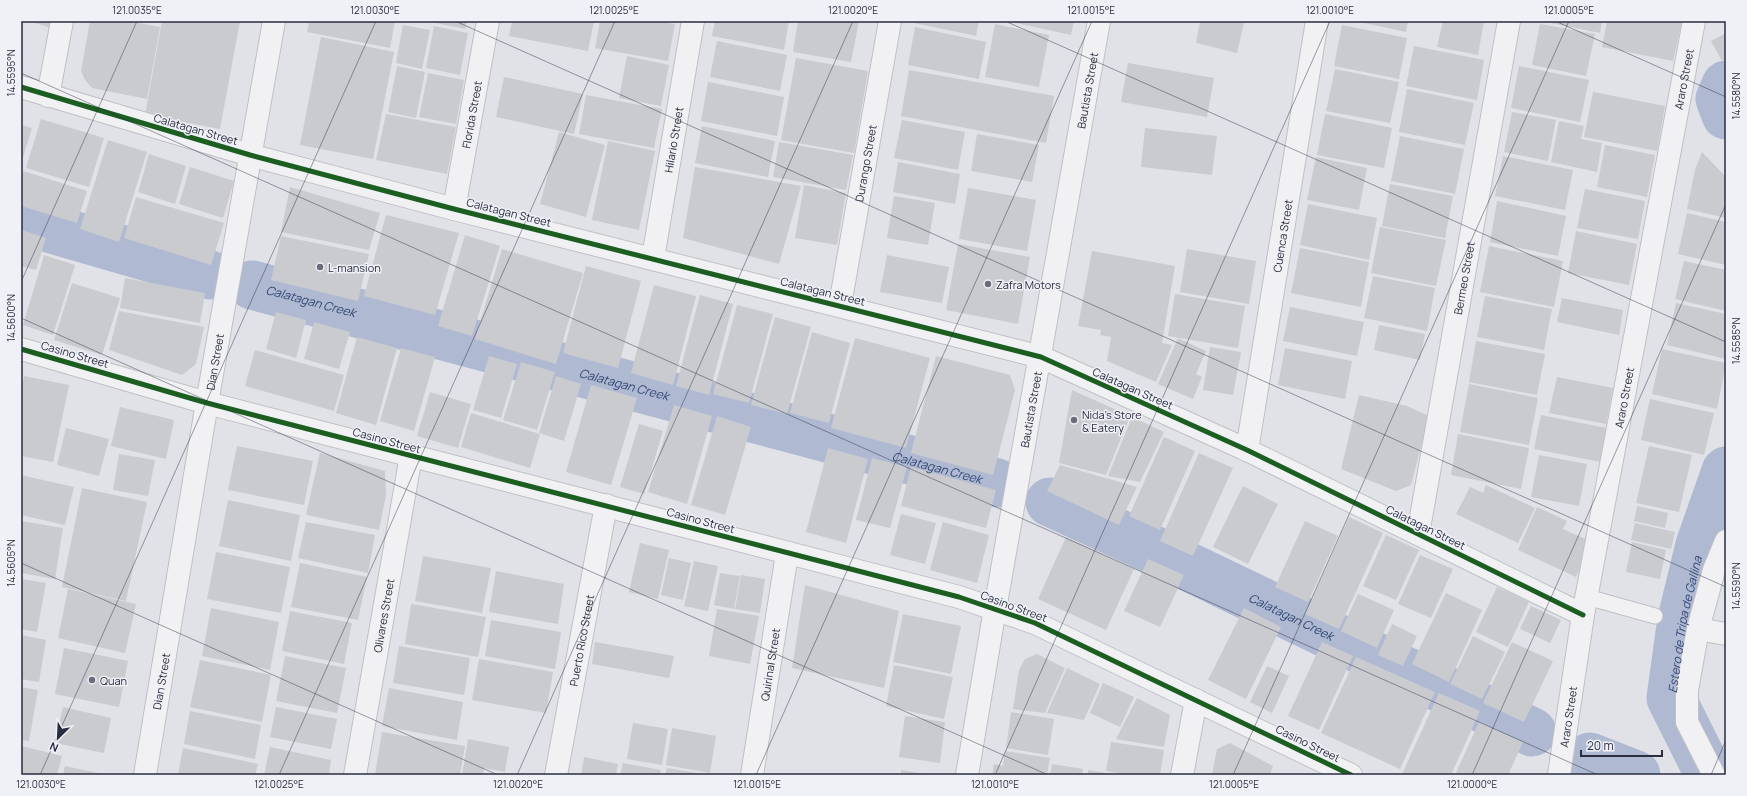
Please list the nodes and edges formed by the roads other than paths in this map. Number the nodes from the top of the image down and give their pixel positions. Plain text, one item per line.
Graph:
1 (62, 21) edge
2 (274, 21) edge
3 (488, 21) edge
4 (694, 21) edge
5 (890, 21) edge
6 (1099, 21) edge
7 (1317, 21) edge
8 (1510, 21) edge
9 (1694, 21) edge
10 (21, 87) edge
11 (48, 96) junction
12 (250, 155) junction
13 (454, 209) junction
14 (653, 258) junction
15 (840, 305) junction
16 (21, 349) edge
17 (1041, 357) junction
18 (207, 403) junction
19 (1247, 450) junction
20 (411, 456) junction
21 (606, 505) junction
22 (1418, 534) junction
23 (1726, 540) edge
24 (787, 554) junction
25 (1585, 606) junction
26 (995, 609) junction
27 (1654, 616) dead end
28 (1698, 629) junction
29 (1726, 634) edge
30 (1196, 700) junction
31 (146, 775) edge
32 (355, 775) edge
33 (556, 775) edge
34 (752, 775) edge
35 (967, 775) edge
36 (1182, 775) edge
37 (1351, 775) edge
38 (1559, 775) edge
39 (1714, 775) edge

1 - 11 street
2 - 12 street, Dian Street
3 - 13 street, Florida Street
4 - 14 street, Hilario Street
5 - 15 street, Durango Street
6 - 17 street, Bautista Street
7 - 19 street, Cuenca Street
8 - 22 street, Bermeo Street
9 - 25 street, Araro Street
10 - 11 street, Calatagan Street
11 - 12 street, Calatagan Street
12 - 13 street, Calatagan Street
12 - 18 street, Dian Street
13 - 14 street, Calatagan Street
14 - 15 street, Calatagan Street
15 - 17 street, Calatagan Street
16 - 18 street, Casino Street
17 - 19 street, Calatagan Street
17 - 26 street, Bautista Street
18 - 20 street, Casino Street
18 - 31 street, Dian Street
19 - 22 street, Calatagan Street
20 - 21 street, Casino Street
20 - 32 street, Olivares Street
21 - 24 street, Casino Street
21 - 33 street, Puerto Rico Street
22 - 25 street, Calatagan Street
23 - 28 street
24 - 26 street, Casino Street
24 - 34 street, Quirinal Street
25 - 27 lane
25 - 38 street, Araro Street
26 - 30 street, Casino Street
26 - 35 street, Bautista Street
28 - 29 street
28 - 39 street
30 - 36 street
30 - 37 street, Casino Street

